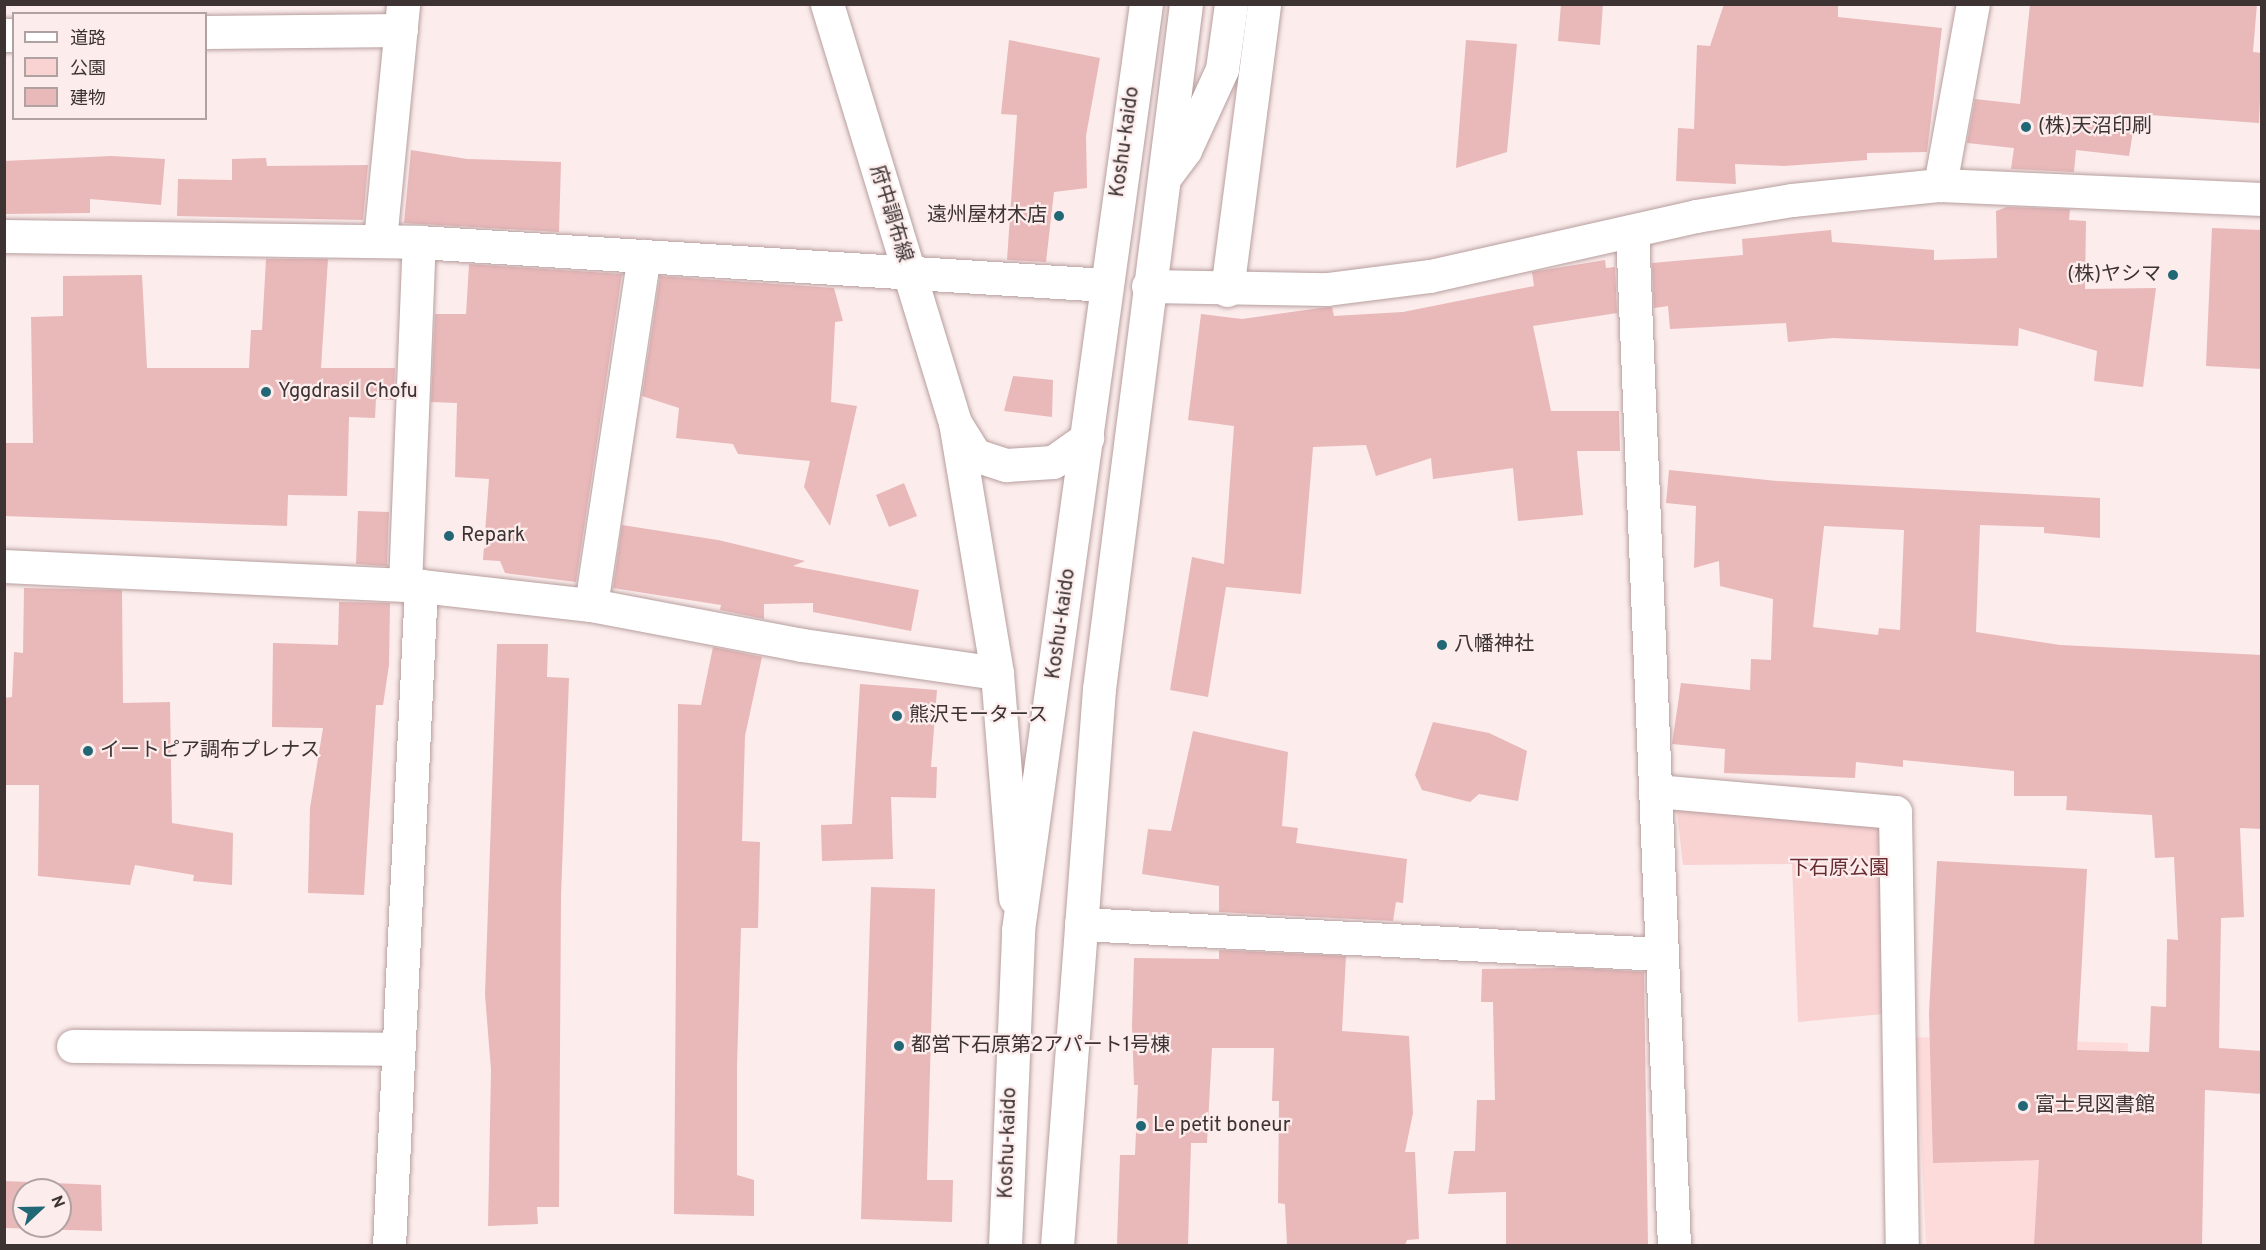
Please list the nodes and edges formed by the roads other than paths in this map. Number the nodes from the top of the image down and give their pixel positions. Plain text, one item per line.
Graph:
1 (827, 4) edge
2 (1146, 4) edge
3 (1186, 4) edge
4 (1231, 4) edge
5 (1264, 4) edge
6 (1973, 4) edge
7 (402, 17) edge
8 (207, 32) edge
9 (1162, 181) junction
10 (1940, 185) junction
11 (2262, 199) edge
12 (1632, 231) junction
13 (4, 236) edge
14 (380, 240) junction
15 (419, 242) junction
16 (644, 256) junction
17 (906, 271) junction
18 (1107, 285) junction
19 (1148, 286) junction
20 (1227, 290) junction
21 (955, 422) junction
22 (1087, 438) junction
23 (4, 566) edge
24 (413, 586) junction
25 (591, 605) junction
26 (997, 673) junction
27 (1655, 791) junction
28 (1081, 924) junction
29 (1018, 930) junction
30 (1662, 954) junction
31 (73, 1046) dead end
32 (398, 1049) junction
33 (389, 1245) edge
34 (1005, 1245) edge
35 (1058, 1245) edge
36 (1674, 1245) edge
37 (1902, 1245) edge

1 - 17 main road, 府中調布線
2 - 18 main road, Koshu-kaido
3 - 9 main road, Koshu-kaido
4 - 9 main road
5 - 20 main road
6 - 10 main road
7 - 8 main road
7 - 14 main road
9 - 19 main road, Koshu-kaido
10 - 11 main road
10 - 12 main road
12 - 20 main road
12 - 27 main road
13 - 14 main road
14 - 15 main road
15 - 16 main road
15 - 24 main road
16 - 17 main road
16 - 25 main road
17 - 18 main road
17 - 21 main road, 府中調布線
18 - 22 main road, Koshu-kaido
19 - 20 main road
19 - 28 main road, Koshu-kaido
21 - 22 main road
21 - 26 main road
22 - 29 main road, Koshu-kaido
23 - 24 main road
24 - 25 main road
24 - 32 main road
25 - 26 main road
26 - 29 main road
27 - 30 main road
27 - 37 main road
28 - 30 main road
28 - 35 main road, Koshu-kaido
29 - 34 main road, Koshu-kaido
30 - 36 main road
31 - 32 main road
32 - 33 main road

